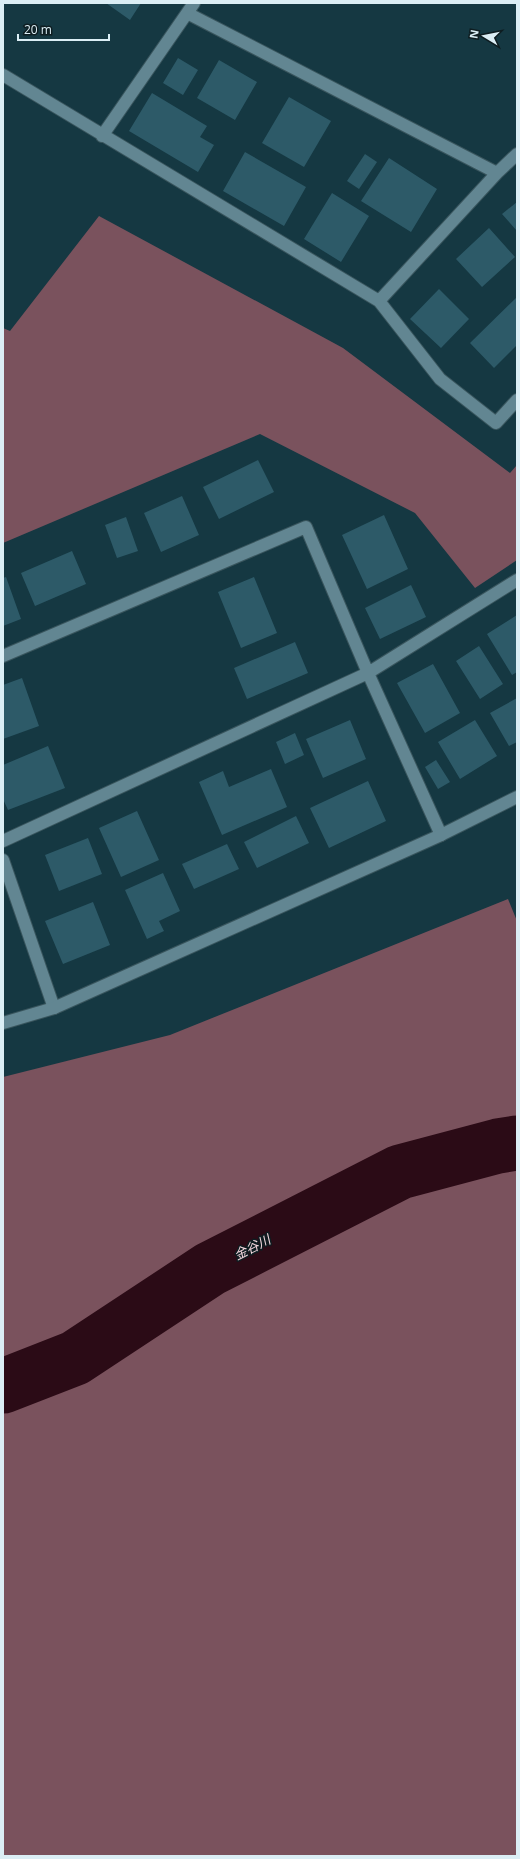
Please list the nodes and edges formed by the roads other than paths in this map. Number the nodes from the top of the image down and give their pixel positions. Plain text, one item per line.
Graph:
1 (194, 3) edge
2 (186, 13) junction
3 (3, 75) edge
4 (102, 136) junction
5 (517, 154) edge
6 (497, 173) junction
7 (379, 301) junction
8 (517, 400) edge
9 (517, 580) edge
10 (3, 656) edge
11 (368, 673) junction
12 (517, 797) edge
13 (441, 835) junction
14 (3, 841) edge
15 (3, 860) edge
16 (54, 1008) junction
17 (3, 1023) edge

1 - 2 street
2 - 4 street
2 - 6 street
3 - 4 street
4 - 7 street
5 - 6 street
6 - 7 street
7 - 8 street
9 - 11 street
10 - 11 street
11 - 13 street
11 - 14 street
12 - 13 street
13 - 16 street
15 - 16 street
16 - 17 street

